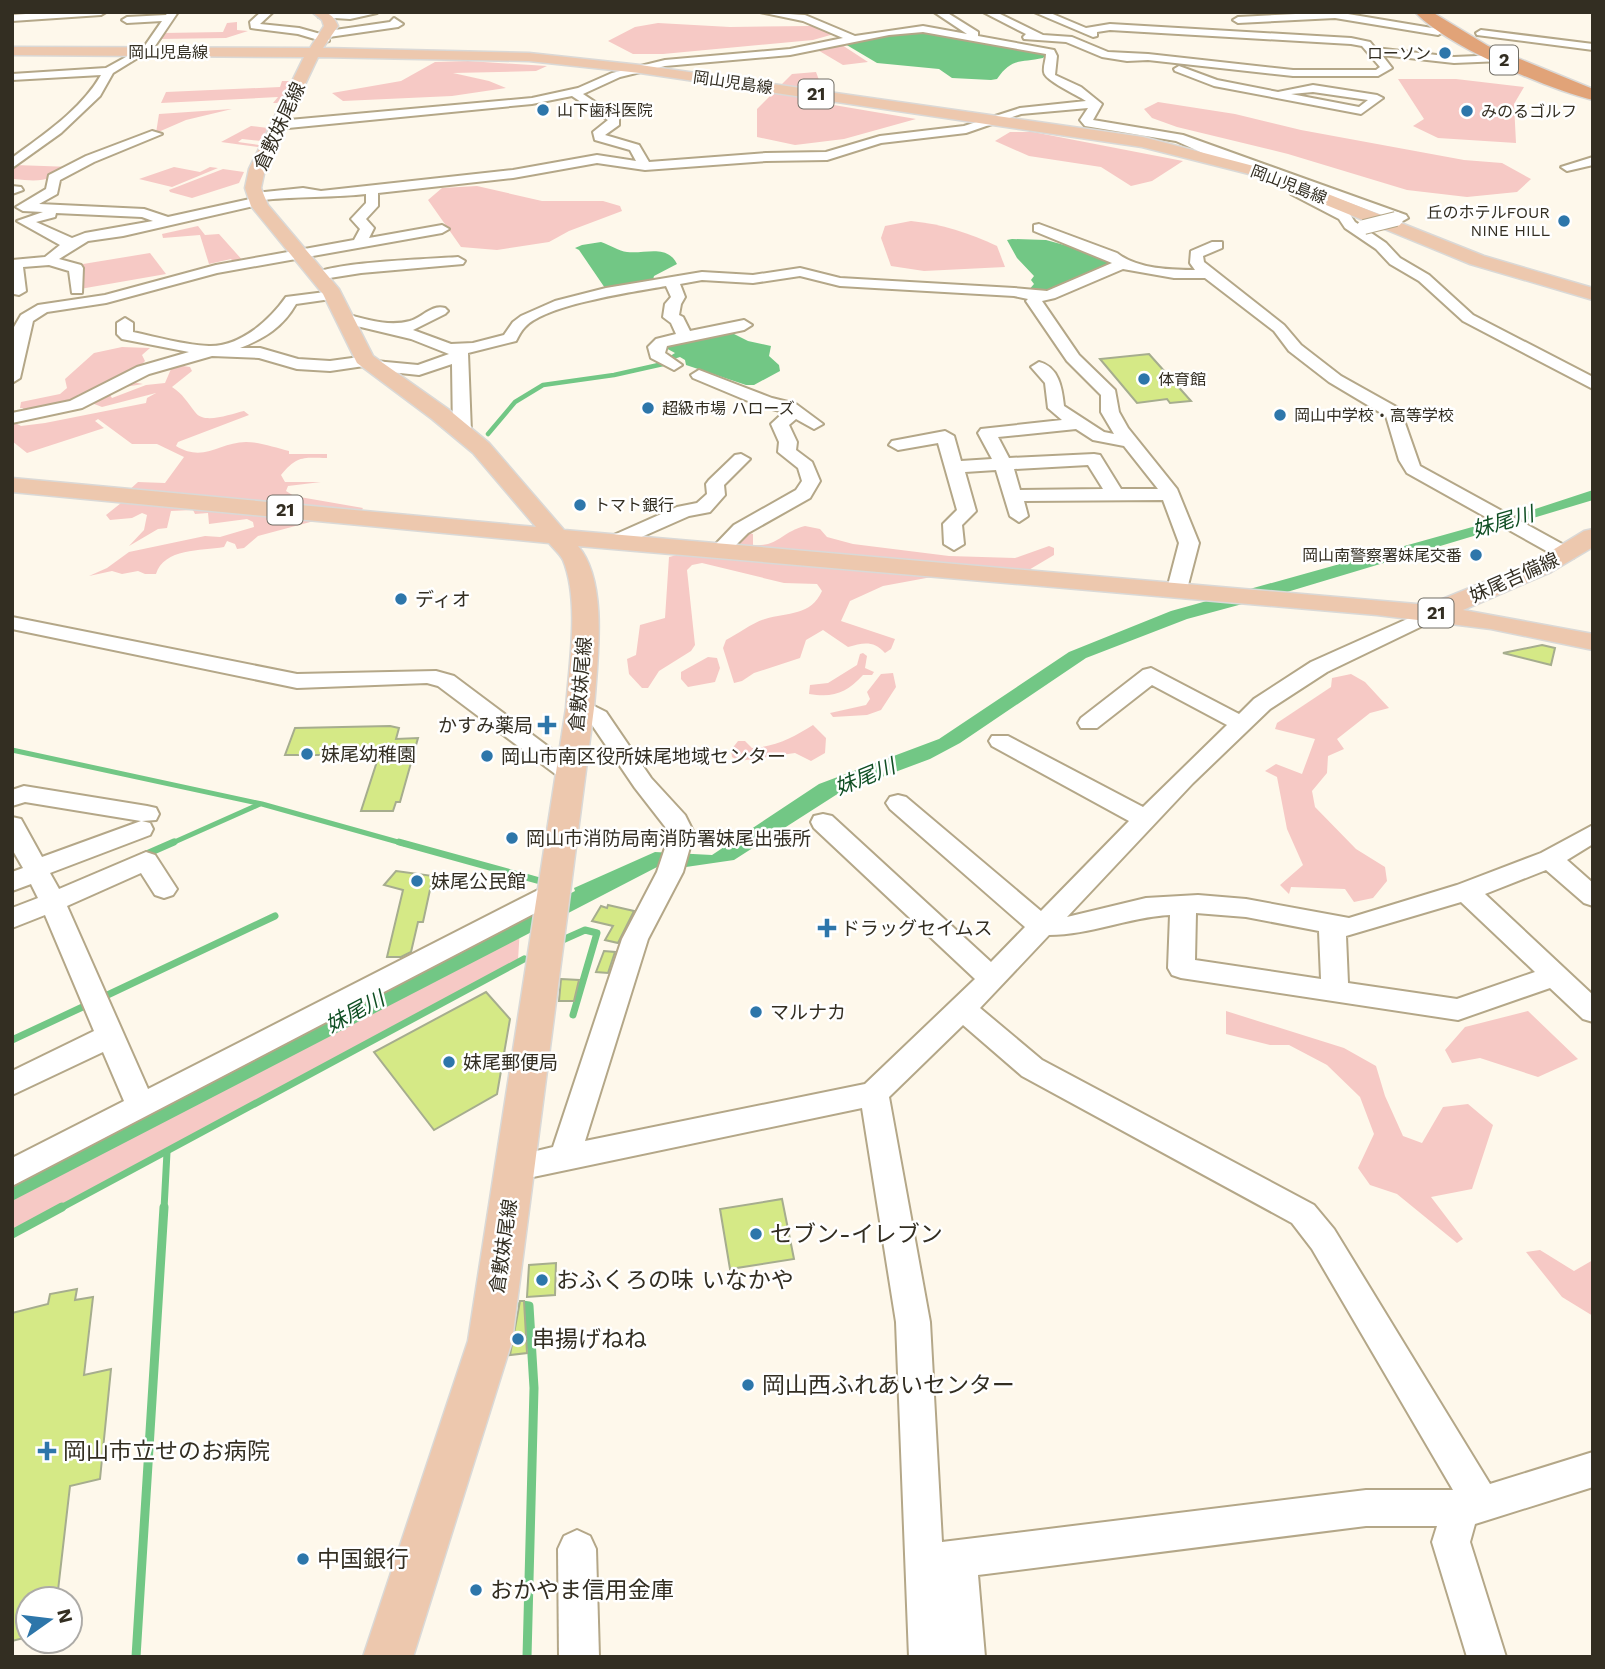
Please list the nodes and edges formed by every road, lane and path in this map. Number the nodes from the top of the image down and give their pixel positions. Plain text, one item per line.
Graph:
1 (101, 12) edge
2 (268, 12) edge
3 (376, 12) edge
4 (765, 12) edge
5 (939, 12) edge
6 (988, 12) edge
7 (1039, 12) edge
8 (1241, 12) edge
9 (1396, 12) edge
10 (1437, 12) edge
11 (321, 13) edge
12 (1114, 13) edge
13 (171, 15) edge
14 (12, 18) edge
15 (927, 18) edge
16 (1225, 19) dead end
17 (127, 20) dead end
18 (1270, 20) junction
19 (1422, 20) edge
20 (394, 21) dead end
21 (1252, 21) junction
22 (1110, 27) junction
23 (1140, 29) junction
24 (1085, 31) junction
25 (1438, 32) dead end
26 (1481, 33) dead end
27 (1270, 37) junction
28 (1042, 38) junction
29 (1313, 39) junction
30 (856, 40) junction
31 (1110, 41) dead end
32 (1170, 41) dead end
33 (323, 42) junction
34 (1123, 46) dead end
35 (149, 47) dead end
36 (1593, 47) edge
37 (12, 51) edge
38 (1372, 51) junction
39 (135, 55) dead end
40 (1149, 57) junction
41 (1501, 58) junction
42 (1327, 64) junction
43 (640, 69) junction
44 (109, 71) junction
45 (12, 77) edge
46 (1593, 88) edge
47 (573, 92) junction
48 (1593, 95) edge
49 (1279, 96) junction
50 (475, 98) dead end
51 (1096, 104) junction
52 (363, 110) junction
53 (319, 111) dead end
54 (989, 119) junction
55 (278, 125) junction
56 (156, 134) dead end
57 (28, 153) junction
58 (98, 156) junction
59 (1593, 161) edge
60 (12, 164) edge
61 (645, 166) junction
62 (1567, 167) dead end
63 (1302, 184) junction
64 (369, 185) junction
65 (117, 197) dead end
66 (256, 199) junction
67 (17, 207) edge
68 (66, 209) junction
69 (84, 210) junction
70 (167, 222) junction
71 (86, 226) dead end
72 (1039, 228) dead end
73 (1360, 228) junction
74 (442, 229) dead end
75 (48, 234) junction
76 (71, 242) junction
77 (359, 243) junction
78 (1217, 245) dead end
79 (50, 261) junction
80 (458, 261) dead end
81 (14, 264) edge
82 (1122, 264) junction
83 (306, 267) junction
84 (361, 269) junction
85 (1208, 274) junction
86 (671, 283) junction
87 (77, 290) dead end
88 (19, 291) dead end
89 (1593, 294) edge
90 (333, 295) junction
91 (1038, 296) junction
92 (440, 311) dead end
93 (345, 319) junction
94 (125, 323) dead end
95 (744, 325) dead end
96 (389, 328) junction
97 (685, 337) junction
98 (216, 352) junction
99 (456, 352) junction
100 (669, 362) dead end
101 (369, 363) junction
102 (1040, 367) dead end
103 (699, 375) dead end
104 (12, 377) edge
105 (1593, 384) edge
106 (795, 411) junction
107 (12, 418) edge
108 (1079, 423) junction
109 (814, 424) dead end
110 (462, 432) junction
111 (1129, 442) junction
112 (898, 445) dead end
113 (741, 459) dead end
114 (1003, 464) junction
115 (954, 467) junction
116 (12, 485) edge
117 (1115, 494) junction
118 (1170, 494) junction
119 (1013, 496) junction
120 (1019, 516) dead end
121 (1593, 536) edge
122 (556, 537) junction
123 (614, 542) junction
124 (954, 544) dead end
125 (720, 550) junction
126 (1566, 554) junction
127 (1177, 589) junction
128 (1434, 613) junction
129 (12, 623) edge
130 (1593, 642) edge
131 (579, 708) junction
132 (1089, 723) dead end
133 (1241, 724) junction
134 (1000, 741) dead end
135 (569, 774) junction
136 (12, 798) edge
137 (898, 803) dead end
138 (1145, 820) junction
139 (823, 822) dead end
140 (12, 825) edge
141 (1593, 834) edge
142 (1550, 859) junction
143 (37, 870) junction
144 (12, 882) edge
145 (164, 889) dead end
146 (1466, 891) junction
147 (1592, 895) edge
148 (53, 901) junction
149 (1183, 905) junction
150 (551, 907) junction
151 (12, 919) edge
152 (1332, 924) junction
153 (1041, 926) junction
154 (1555, 976) junction
155 (991, 978) junction
156 (1335, 991) junction
157 (962, 1009) junction
158 (1593, 1012) edge
159 (110, 1036) junction
160 (12, 1084) edge
161 (874, 1094) junction
162 (141, 1107) junction
163 (565, 1158) junction
164 (514, 1168) junction
165 (12, 1173) edge
166 (1593, 1469) edge
167 (1472, 1507) junction
168 (577, 1549) dead end
169 (941, 1561) junction
170 (388, 1657) edge
171 (579, 1657) edge
172 (929, 1657) edge
173 (965, 1657) edge
174 (1487, 1657) edge

1 - 14 street
2 - 33 street
3 - 11 street
4 - 30 street
5 - 28 street
6 - 28 street
7 - 24 street
8 - 18 street
9 - 19 street
10 - 46 highway, 2
11 - 33 main road
12 - 22 street
13 - 17 street
13 - 35 street
15 - 30 street
15 - 51 street
16 - 21 street
18 - 19 street
18 - 21 street
19 - 25 street
19 - 41 highway, 2
20 - 33 street
21 - 27 street
22 - 23 street
22 - 24 street
23 - 27 street
23 - 32 street
24 - 31 street
26 - 36 street
27 - 29 street
28 - 40 street
29 - 38 street
29 - 42 street
30 - 43 street
33 - 37 main road, 岡山児島線 / 21
33 - 43 main road, 岡山児島線 / 21
33 - 55 main road, 倉敷妹尾線
34 - 40 street
38 - 41 street
38 - 42 street
39 - 44 street
40 - 42 street
40 - 49 street
41 - 48 highway, 2
43 - 47 street
43 - 54 main road, 岡山児島線 / 21
44 - 45 street
44 - 57 street
47 - 52 street
47 - 61 street
49 - 49 street
50 - 52 street
51 - 54 street
51 - 63 street
52 - 53 street
52 - 55 street
54 - 61 street
54 - 63 main road, 岡山児島線 / 21
55 - 66 main road, 倉敷妹尾線
56 - 58 street
57 - 58 street
57 - 60 street
58 - 67 street
59 - 62 street
61 - 64 street
63 - 73 street
63 - 73 street, bridge
63 - 89 main road, 岡山児島線 / 21
64 - 66 street
64 - 77 street
65 - 69 street
66 - 70 street
66 - 83 main road, 倉敷妹尾線
67 - 68 street
68 - 69 street
68 - 75 street
69 - 70 street
70 - 76 street
71 - 75 street
72 - 82 street
73 - 105 street
74 - 77 street
75 - 76 street
76 - 79 street
77 - 83 street
77 - 84 street
78 - 85 street
79 - 81 street
79 - 87 street
80 - 84 street
81 - 88 street
82 - 85 street
82 - 91 street
83 - 84 street
83 - 90 main road, 倉敷妹尾線
83 - 104 street
85 - 126 street
86 - 91 street
86 - 97 street
86 - 99 street
90 - 93 main road, 倉敷妹尾線
90 - 98 street
91 - 111 street
92 - 96 street
93 - 96 street
93 - 101 main road, 倉敷妹尾線
94 - 98 street
95 - 97 street
96 - 99 street
97 - 100 street
98 - 101 street
98 - 107 street
99 - 101 street
99 - 110 street
101 - 110 main road, 倉敷妹尾線
102 - 108 street
103 - 106 street
106 - 109 street
106 - 125 street
108 - 111 street
108 - 114 street
110 - 122 main road, 倉敷妹尾線
111 - 118 street
112 - 115 street
113 - 123 street
114 - 115 street
114 - 117 street
114 - 119 street
115 - 124 street
116 - 122 main road, 21
117 - 118 street
117 - 119 street
118 - 127 street
119 - 120 street
121 - 126 main road, 妹尾吉備線
122 - 123 main road, 21
122 - 131 main road, 倉敷妹尾線
123 - 125 main road, 21
125 - 127 main road, 21
126 - 128 main road, 妹尾吉備線
127 - 128 main road, 21
128 - 130 main road, 21
128 - 133 street
129 - 135 street
131 - 135 main road, 倉敷妹尾線
131 - 163 street
132 - 133 street
133 - 138 street
134 - 138 street
135 - 150 main road, 倉敷妹尾線
136 - 143 street
137 - 153 street
138 - 153 street
139 - 155 street
140 - 143 street
141 - 142 street
142 - 146 street
142 - 147 street
143 - 144 street
143 - 148 street
145 - 148 street
146 - 152 street
146 - 154 street
148 - 151 street
148 - 159 street
149 - 152 street
149 - 153 street
149 - 156 street
150 - 162 street
150 - 164 main road, 倉敷妹尾線
152 - 156 street
153 - 155 street
154 - 156 street
154 - 158 street
155 - 157 street
157 - 161 street
157 - 167 street
159 - 160 street
159 - 162 street
161 - 163 street
161 - 169 street
162 - 165 street
163 - 164 street
164 - 170 main road, 倉敷妹尾線
166 - 167 street
167 - 169 street
167 - 174 street
168 - 171 street
169 - 172 street
169 - 173 street

